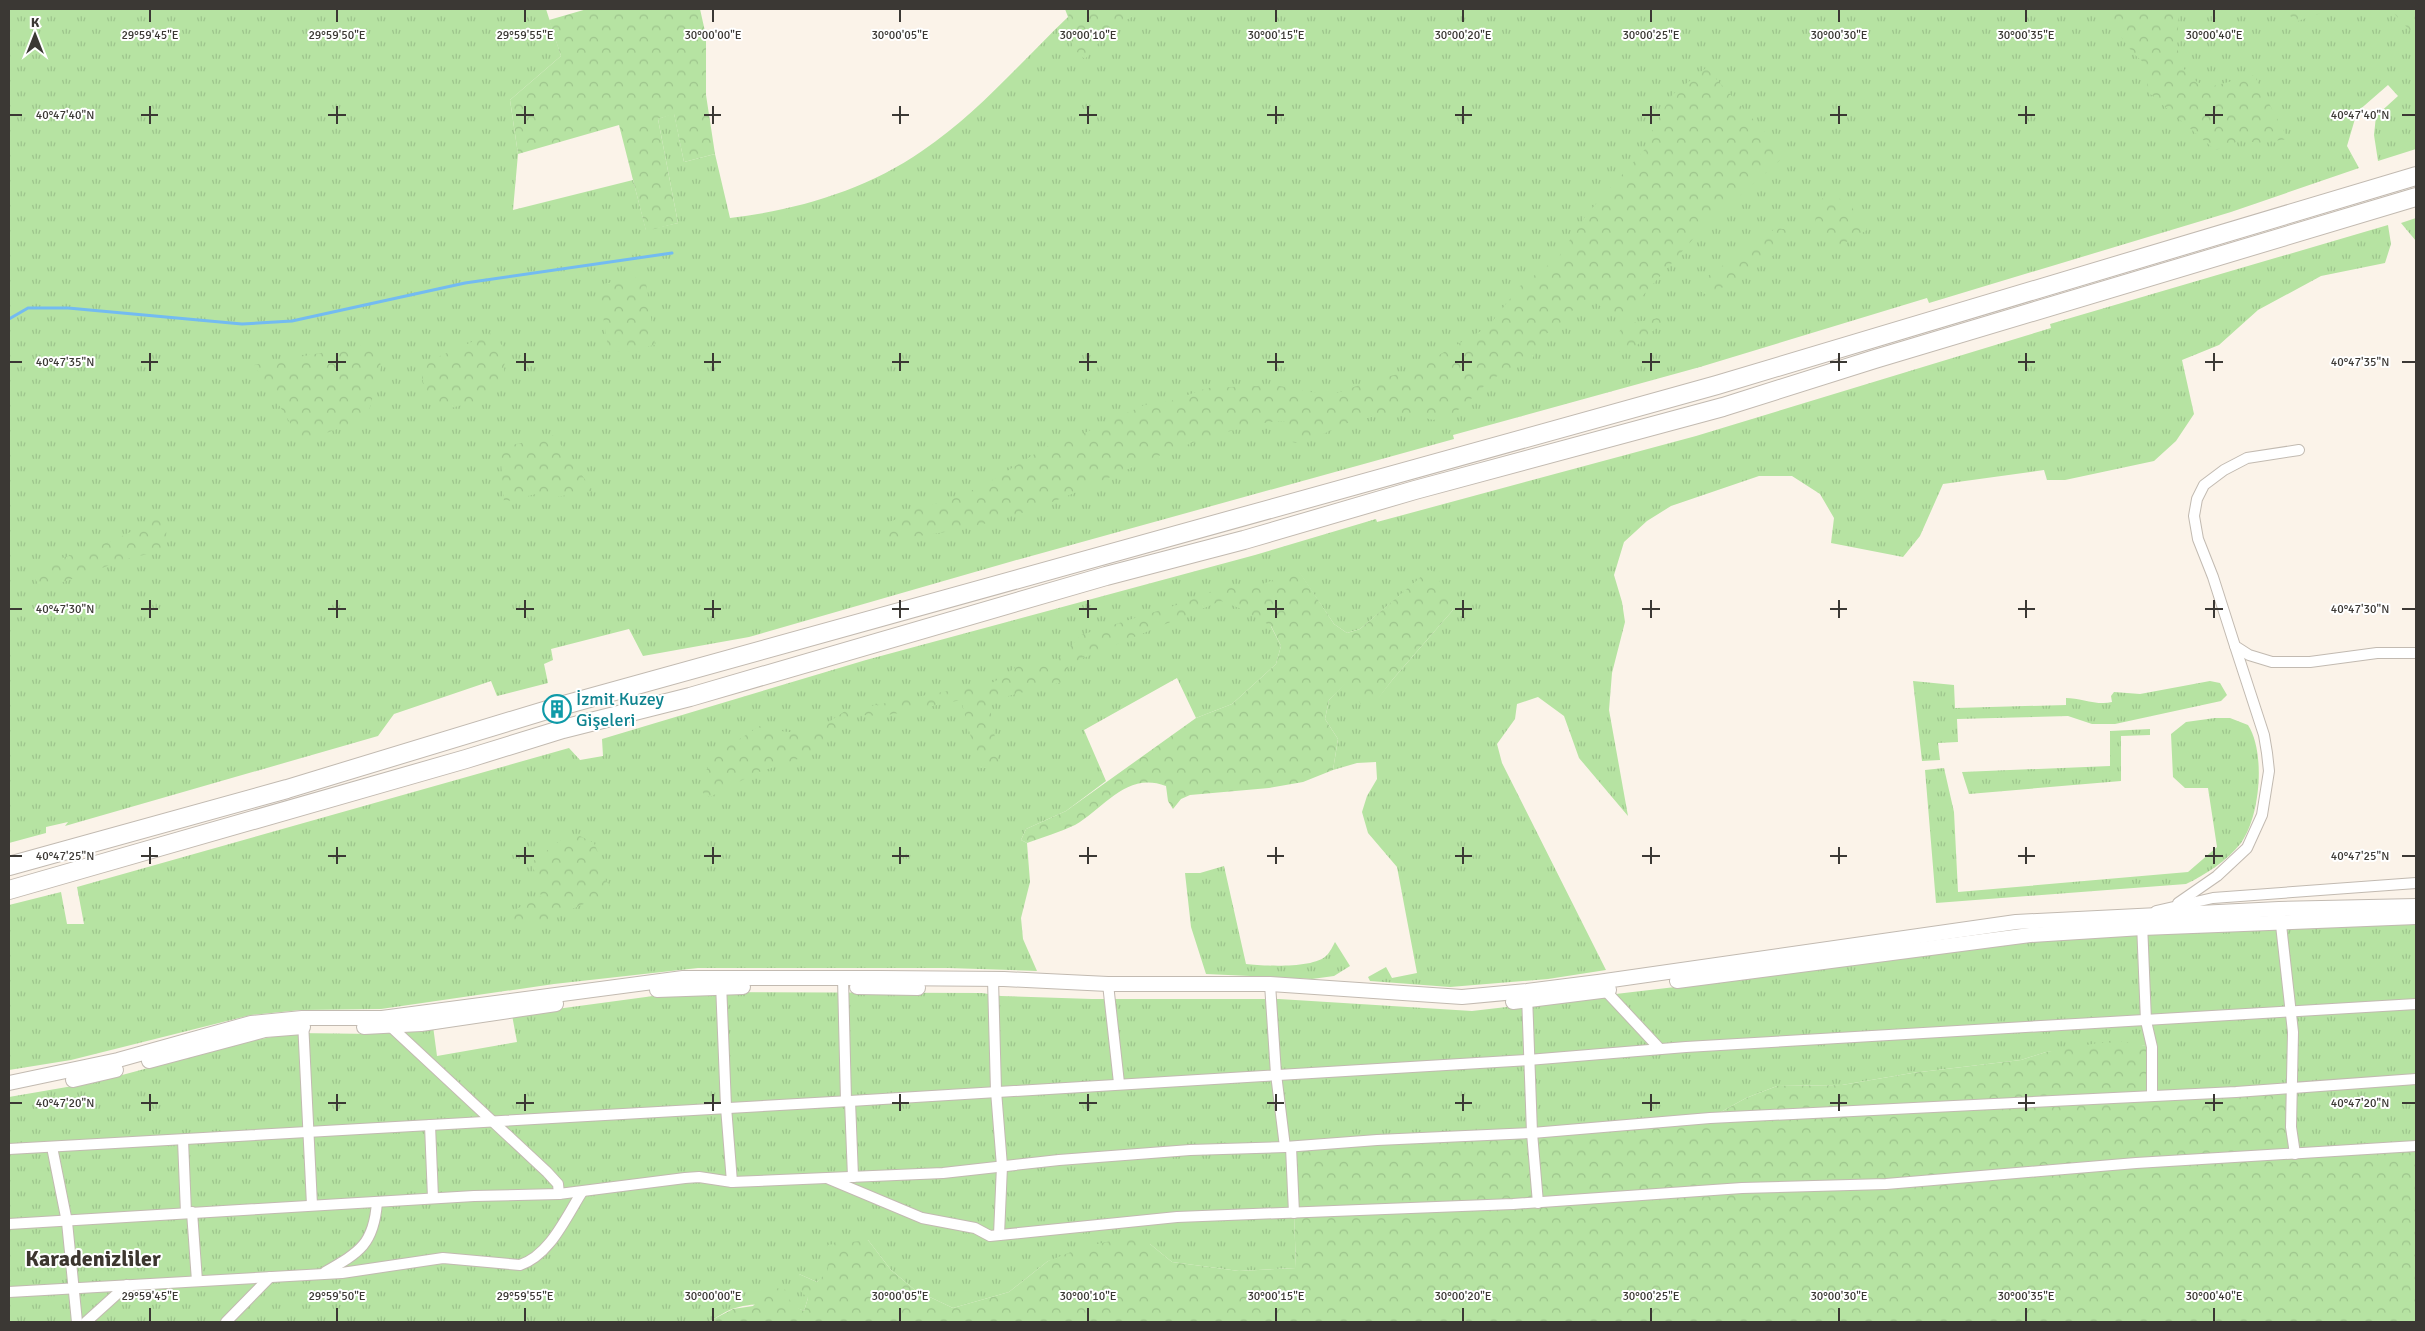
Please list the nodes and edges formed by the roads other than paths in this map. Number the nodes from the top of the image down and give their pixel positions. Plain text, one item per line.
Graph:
1 (2416, 176) edge
2 (2416, 197) edge
3 (2299, 450) dead end
4 (2235, 646) junction
5 (2416, 653) edge
6 (9, 866) edge
7 (2416, 883) edge
8 (9, 890) edge
9 (2175, 905) junction
10 (2416, 906) edge
11 (2280, 915) junction
12 (2416, 917) edge
13 (2142, 922) junction
14 (721, 982) junction
15 (843, 983) junction
16 (993, 984) junction
17 (1601, 986) junction
18 (1109, 988) junction
19 (1270, 989) junction
20 (1527, 996) junction
21 (2416, 1004) edge
22 (2291, 1012) junction
23 (2146, 1020) junction
24 (386, 1022) junction
25 (303, 1023) junction
26 (1660, 1049) junction
27 (1528, 1060) junction
28 (1276, 1074) junction
29 (2416, 1079) edge
30 (9, 1083) edge
31 (1119, 1083) junction
32 (2291, 1088) junction
33 (996, 1091) junction
34 (9, 1092) edge
35 (2152, 1096) junction
36 (848, 1101) junction
37 (726, 1108) junction
38 (492, 1121) junction
39 (430, 1125) junction
40 (309, 1132) junction
41 (1532, 1133) junction
42 (183, 1140) junction
43 (2416, 1146) edge
44 (52, 1147) junction
45 (1288, 1147) junction
46 (9, 1149) edge
47 (2295, 1154) junction
48 (1002, 1166) junction
49 (853, 1177) junction
50 (826, 1178) junction
51 (732, 1182) junction
52 (582, 1192) junction
53 (559, 1194) junction
54 (433, 1198) junction
55 (377, 1202) junction
56 (1538, 1203) junction
57 (312, 1205) junction
58 (189, 1212) junction
59 (1294, 1213) junction
60 (67, 1222) junction
61 (9, 1224) edge
62 (999, 1235) junction
63 (322, 1274) junction
64 (270, 1277) junction
65 (196, 1281) junction
66 (127, 1284) junction
67 (75, 1289) junction
68 (9, 1292) edge
69 (77, 1322) edge
70 (86, 1322) edge
71 (226, 1322) edge

1 - 6 highway
2 - 8 highway
3 - 4 street
4 - 5 street
4 - 9 street
7 - 9 street
9 - 13 street
10 - 11 main road
11 - 12 main road
11 - 13 main road
11 - 22 street
13 - 17 main road
13 - 23 street
14 - 15 main road
14 - 24 main road
14 - 37 street
15 - 16 main road
15 - 36 street
16 - 18 main road
16 - 33 street
17 - 20 main road
17 - 26 street
18 - 19 main road
18 - 31 street
19 - 20 main road
19 - 28 street
20 - 27 street
21 - 22 street
22 - 23 street
22 - 32 street
23 - 26 street
23 - 35 street
24 - 25 main road
24 - 38 street
25 - 30 main road
25 - 34 main road
25 - 40 street
26 - 27 street
27 - 28 street
27 - 41 street
28 - 31 street
28 - 45 street
29 - 32 street
31 - 33 street
32 - 35 street
32 - 47 street
33 - 36 street
33 - 48 street
35 - 41 street
36 - 37 street
36 - 49 street
37 - 38 street
37 - 51 street
38 - 39 street
38 - 53 street
39 - 40 street
39 - 54 street
40 - 42 street
40 - 57 street
41 - 45 street
41 - 56 street
42 - 44 street
42 - 58 street
43 - 47 street
44 - 46 street
44 - 60 street
45 - 48 street
45 - 59 street
47 - 56 street
48 - 49 street
48 - 62 street
49 - 50 street
50 - 51 street
50 - 62 street
51 - 52 street
52 - 53 street
52 - 63 street
53 - 54 street
54 - 55 street
55 - 57 street
55 - 63 street
56 - 59 street
57 - 58 street
58 - 60 street
58 - 65 street
59 - 62 street
60 - 61 street
60 - 67 street
63 - 64 street
64 - 65 street
64 - 71 street
65 - 66 street
66 - 67 street
66 - 70 street
67 - 68 street
67 - 69 street

